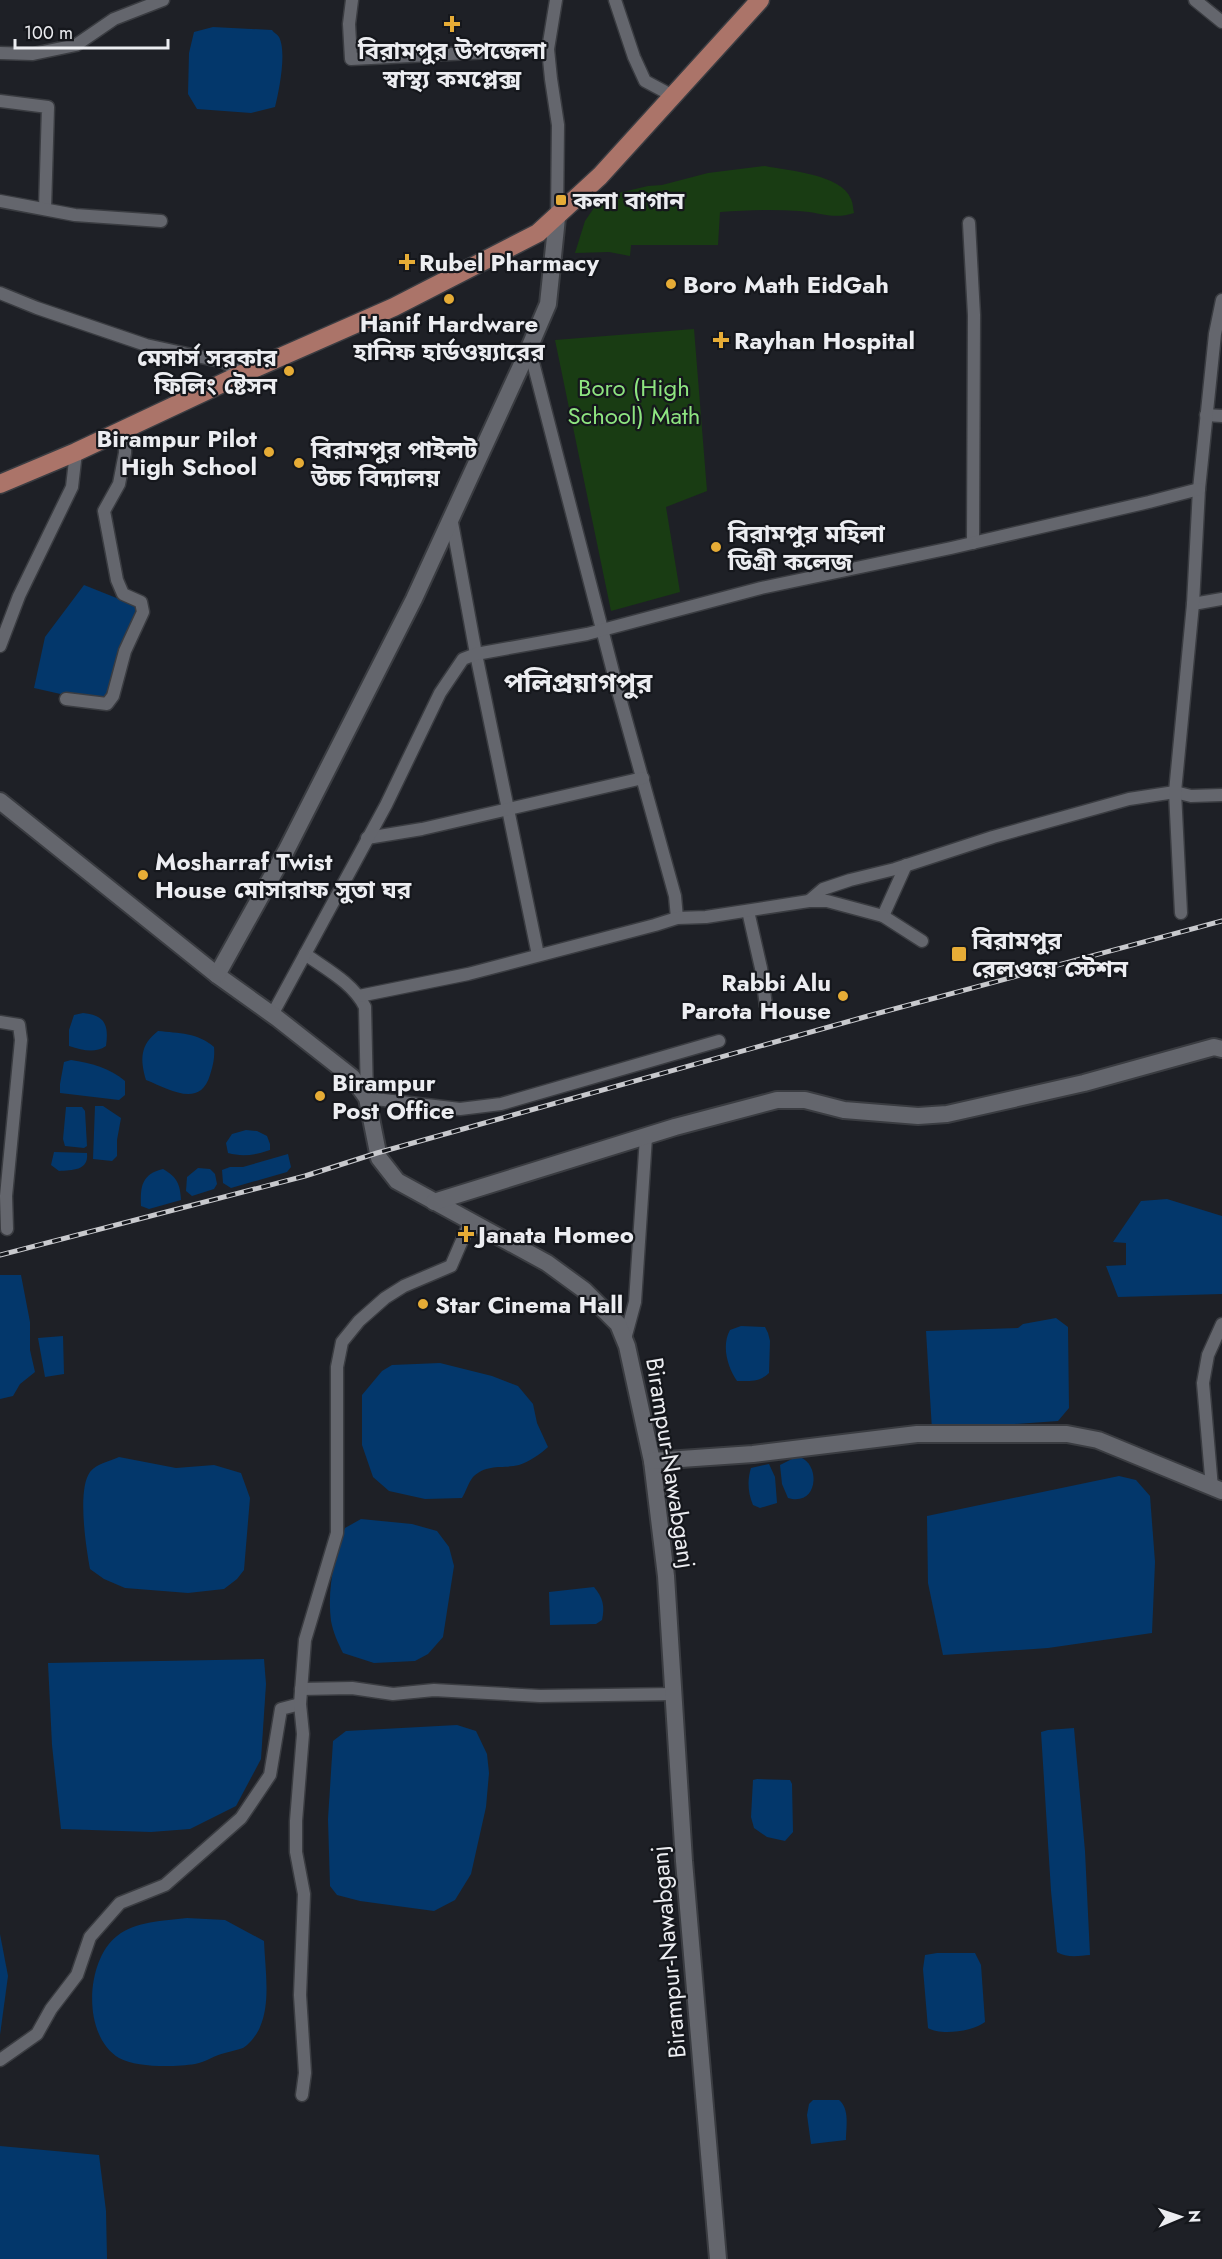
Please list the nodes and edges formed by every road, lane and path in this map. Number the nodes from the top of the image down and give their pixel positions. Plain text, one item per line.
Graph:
1 (163, 0) edge
2 (352, 0) edge
3 (556, 0) edge
4 (615, 0) edge
5 (760, 0) edge
6 (1195, 0) edge
7 (1222, 22) edge
8 (548, 49) junction
9 (0, 53) edge
10 (673, 96) junction
11 (0, 101) edge
12 (0, 201) edge
13 (45, 209) junction
14 (557, 218) junction
15 (161, 221) dead end
16 (969, 223) dead end
17 (0, 293) edge
18 (1222, 300) edge
19 (529, 347) junction
20 (242, 374) junction
21 (1206, 415) junction
22 (1222, 416) edge
23 (126, 429) junction
24 (75, 452) junction
25 (0, 484) edge
26 (1199, 489) junction
27 (451, 516) junction
28 (972, 543) junction
29 (1222, 599) edge
30 (1193, 604) junction
31 (602, 630) junction
32 (0, 646) edge
33 (476, 654) junction
34 (66, 699) dead end
35 (643, 778) junction
36 (1175, 792) junction
37 (1222, 795) edge
38 (0, 801) edge
39 (508, 808) junction
40 (367, 838) junction
41 (906, 865) junction
42 (809, 901) junction
43 (748, 911) junction
44 (1181, 913) dead end
45 (883, 916) junction
46 (677, 918) junction
47 (922, 941) dead end
48 (305, 954) junction
49 (538, 956) junction
50 (217, 975) junction
51 (359, 996) junction
52 (766, 1006) dead end
53 (272, 1015) junction
54 (0, 1022) edge
55 (719, 1041) dead end
56 (1222, 1049) edge
57 (367, 1098) junction
58 (646, 1137) junction
59 (434, 1202) junction
60 (470, 1222) junction
61 (7, 1229) dead end
62 (1222, 1324) edge
63 (625, 1339) junction
64 (652, 1461) junction
65 (1217, 1490) edge
66 (301, 1689) junction
67 (674, 1694) junction
68 (300, 1704) junction
69 (0, 2060) edge
70 (302, 2095) dead end
71 (718, 2259) edge

1 - 9 street
2 - 8 street
3 - 8 street
4 - 10 street
5 - 10 main road
6 - 7 street
8 - 14 street
10 - 14 main road
11 - 13 street
12 - 13 street
13 - 15 street
14 - 19 street
14 - 20 main road
16 - 28 street
17 - 20 street
18 - 21 street
19 - 27 street
19 - 31 street
20 - 23 main road
21 - 22 street
21 - 26 street
23 - 24 main road
23 - 34 street
24 - 25 main road
24 - 32 street
26 - 28 street
26 - 30 street
27 - 33 street
27 - 50 street
28 - 31 street
29 - 30 street
30 - 36 street
31 - 33 street
31 - 35 street
33 - 39 street
33 - 40 street
35 - 39 street
35 - 46 street
36 - 37 street
36 - 41 street
36 - 44 street
38 - 50 street, Birampur-Nawabganj
39 - 40 street
39 - 49 street
40 - 48 street
41 - 42 street
41 - 45 street
42 - 43 street
42 - 45 street
43 - 46 street
43 - 52 street
45 - 47 street
46 - 49 street
48 - 51 street
48 - 53 street
49 - 51 street
50 - 53 street, Birampur-Nawabganj
51 - 57 street
53 - 57 street, Birampur-Nawabganj
54 - 61 street
55 - 57 street
56 - 58 street
57 - 59 street, Birampur-Nawabganj
58 - 59 street
58 - 63 street
59 - 60 street, Birampur-Nawabganj
60 - 63 street, Birampur-Nawabganj
60 - 66 street
62 - 65 street
63 - 64 street, Birampur-Nawabganj
64 - 65 street
64 - 67 street, Birampur-Nawabganj
66 - 67 street
66 - 68 street
67 - 71 street, Birampur-Nawabganj
68 - 69 street
68 - 70 street

